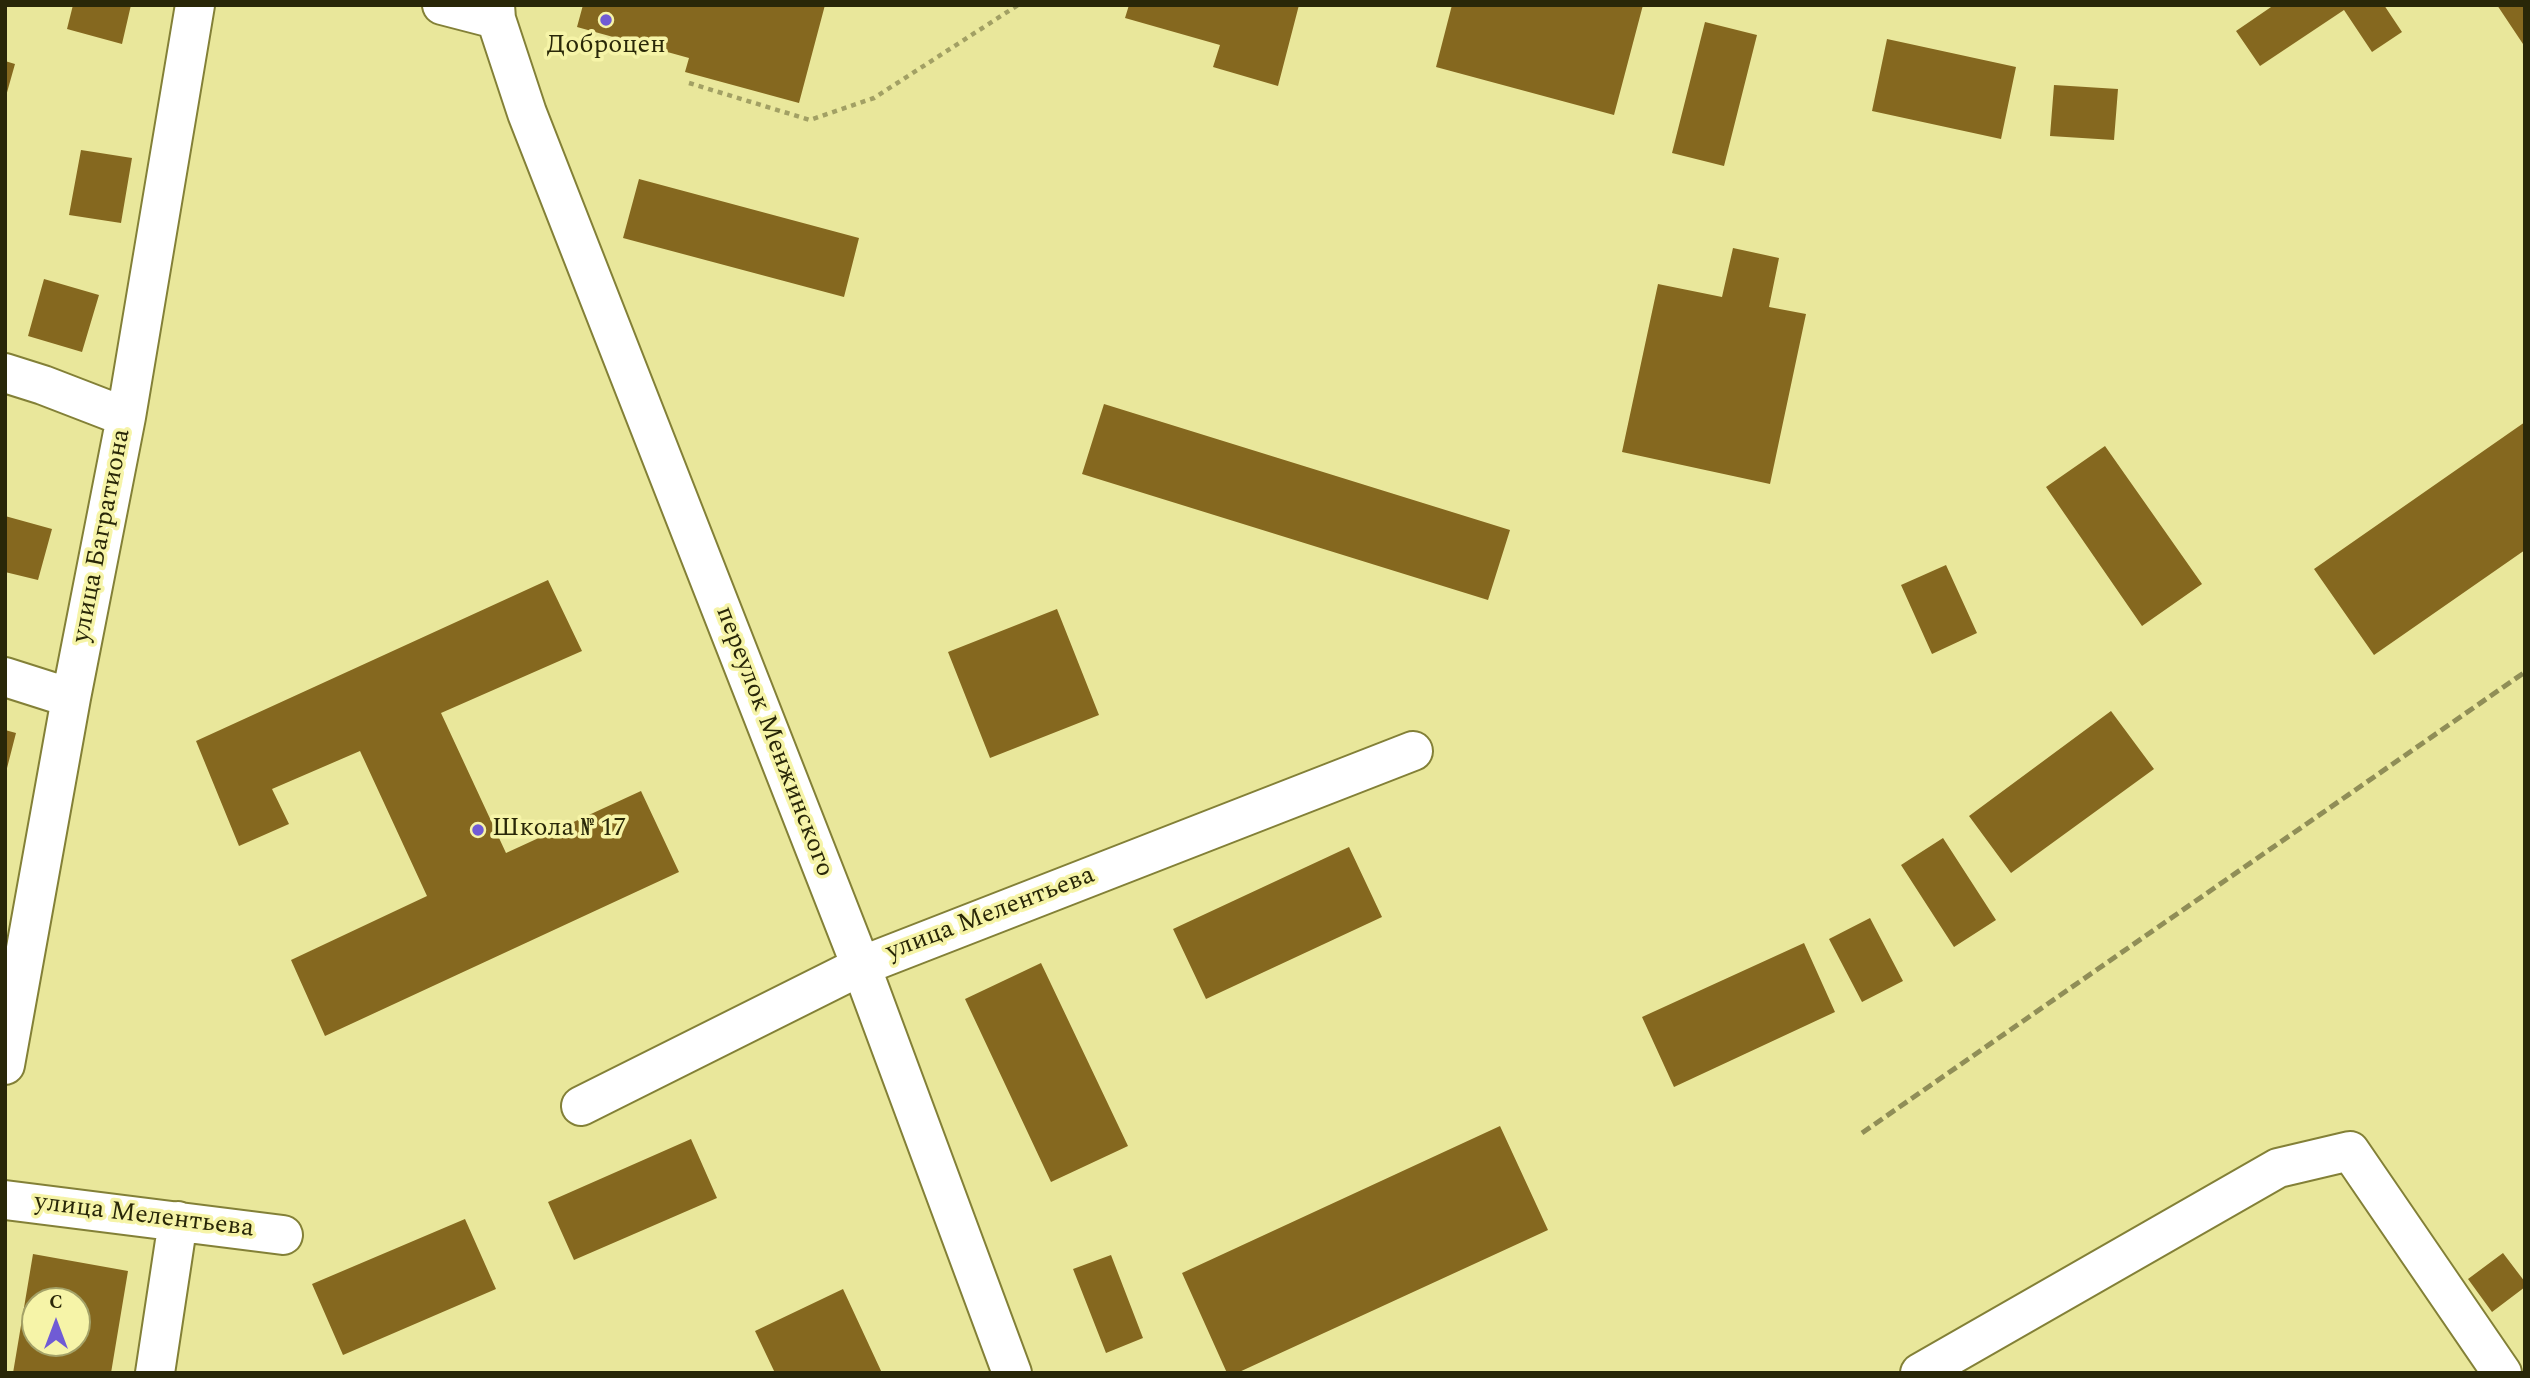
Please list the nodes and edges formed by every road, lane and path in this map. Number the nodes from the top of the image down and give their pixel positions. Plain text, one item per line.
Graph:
1 (195, 5) edge
2 (442, 5) edge
3 (1018, 5) edge
4 (496, 12) edge
5 (689, 83) dead end
6 (5, 373) edge
7 (126, 417) junction
8 (5, 677) edge
9 (71, 698) junction
10 (1413, 751) dead end
11 (861, 966) junction
12 (5, 1065) edge
13 (581, 1106) dead end
14 (5, 1200) edge
15 (178, 1220) junction
16 (283, 1235) dead end
17 (155, 1373) edge
18 (1012, 1373) edge
19 (1920, 1373) edge
20 (2502, 1373) edge

1 - 7 street, улица Багратиона
2 - 4 street
3 - 5 path
4 - 11 street, переулок Менжинского
6 - 7 street
7 - 9 street, улица Багратиона
8 - 9 street
9 - 12 street, улица Багратиона
10 - 11 street, улица Мелентьева
11 - 13 street, улица Мелентьева
11 - 18 street, переулок Менжинского
14 - 15 street, улица Мелентьева
15 - 16 street, улица Мелентьева
15 - 17 street
19 - 20 street

